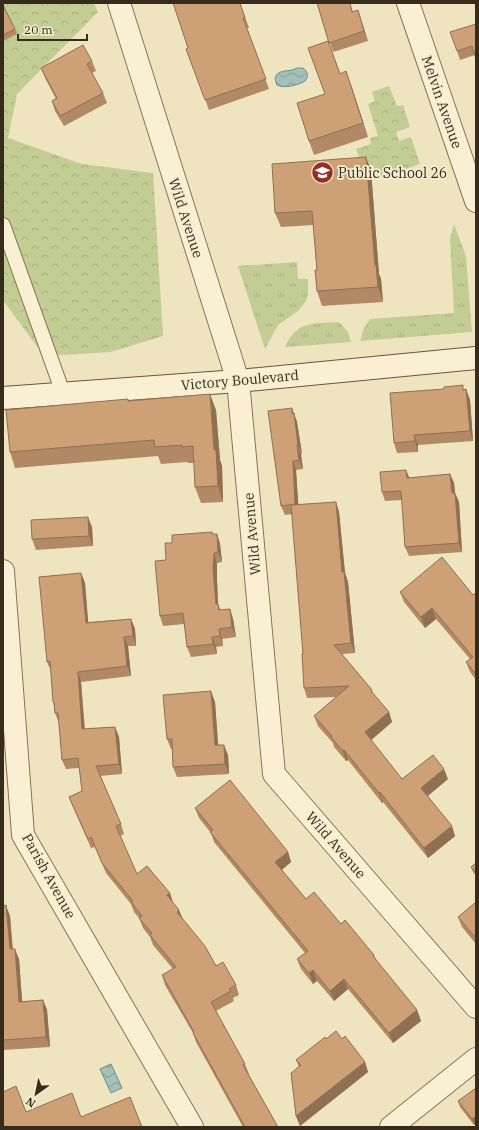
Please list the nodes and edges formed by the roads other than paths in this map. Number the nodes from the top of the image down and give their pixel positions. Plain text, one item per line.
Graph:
1 (119, 3) edge
2 (408, 3) edge
3 (476, 201) edge
4 (3, 225) edge
5 (476, 358) edge
6 (238, 380) junction
7 (63, 393) junction
8 (3, 398) edge
9 (3, 571) edge
10 (476, 1006) edge
11 (476, 1059) edge
12 (399, 1125) edge
13 (192, 1127) edge

1 - 6 street, Wild Avenue
2 - 3 street, Melvin Avenue
4 - 7 lane
5 - 6 street, Victory Boulevard
6 - 7 street, Victory Boulevard
6 - 10 street, Wild Avenue
7 - 8 street, Victory Boulevard
9 - 13 street, Parish Avenue
11 - 12 street

